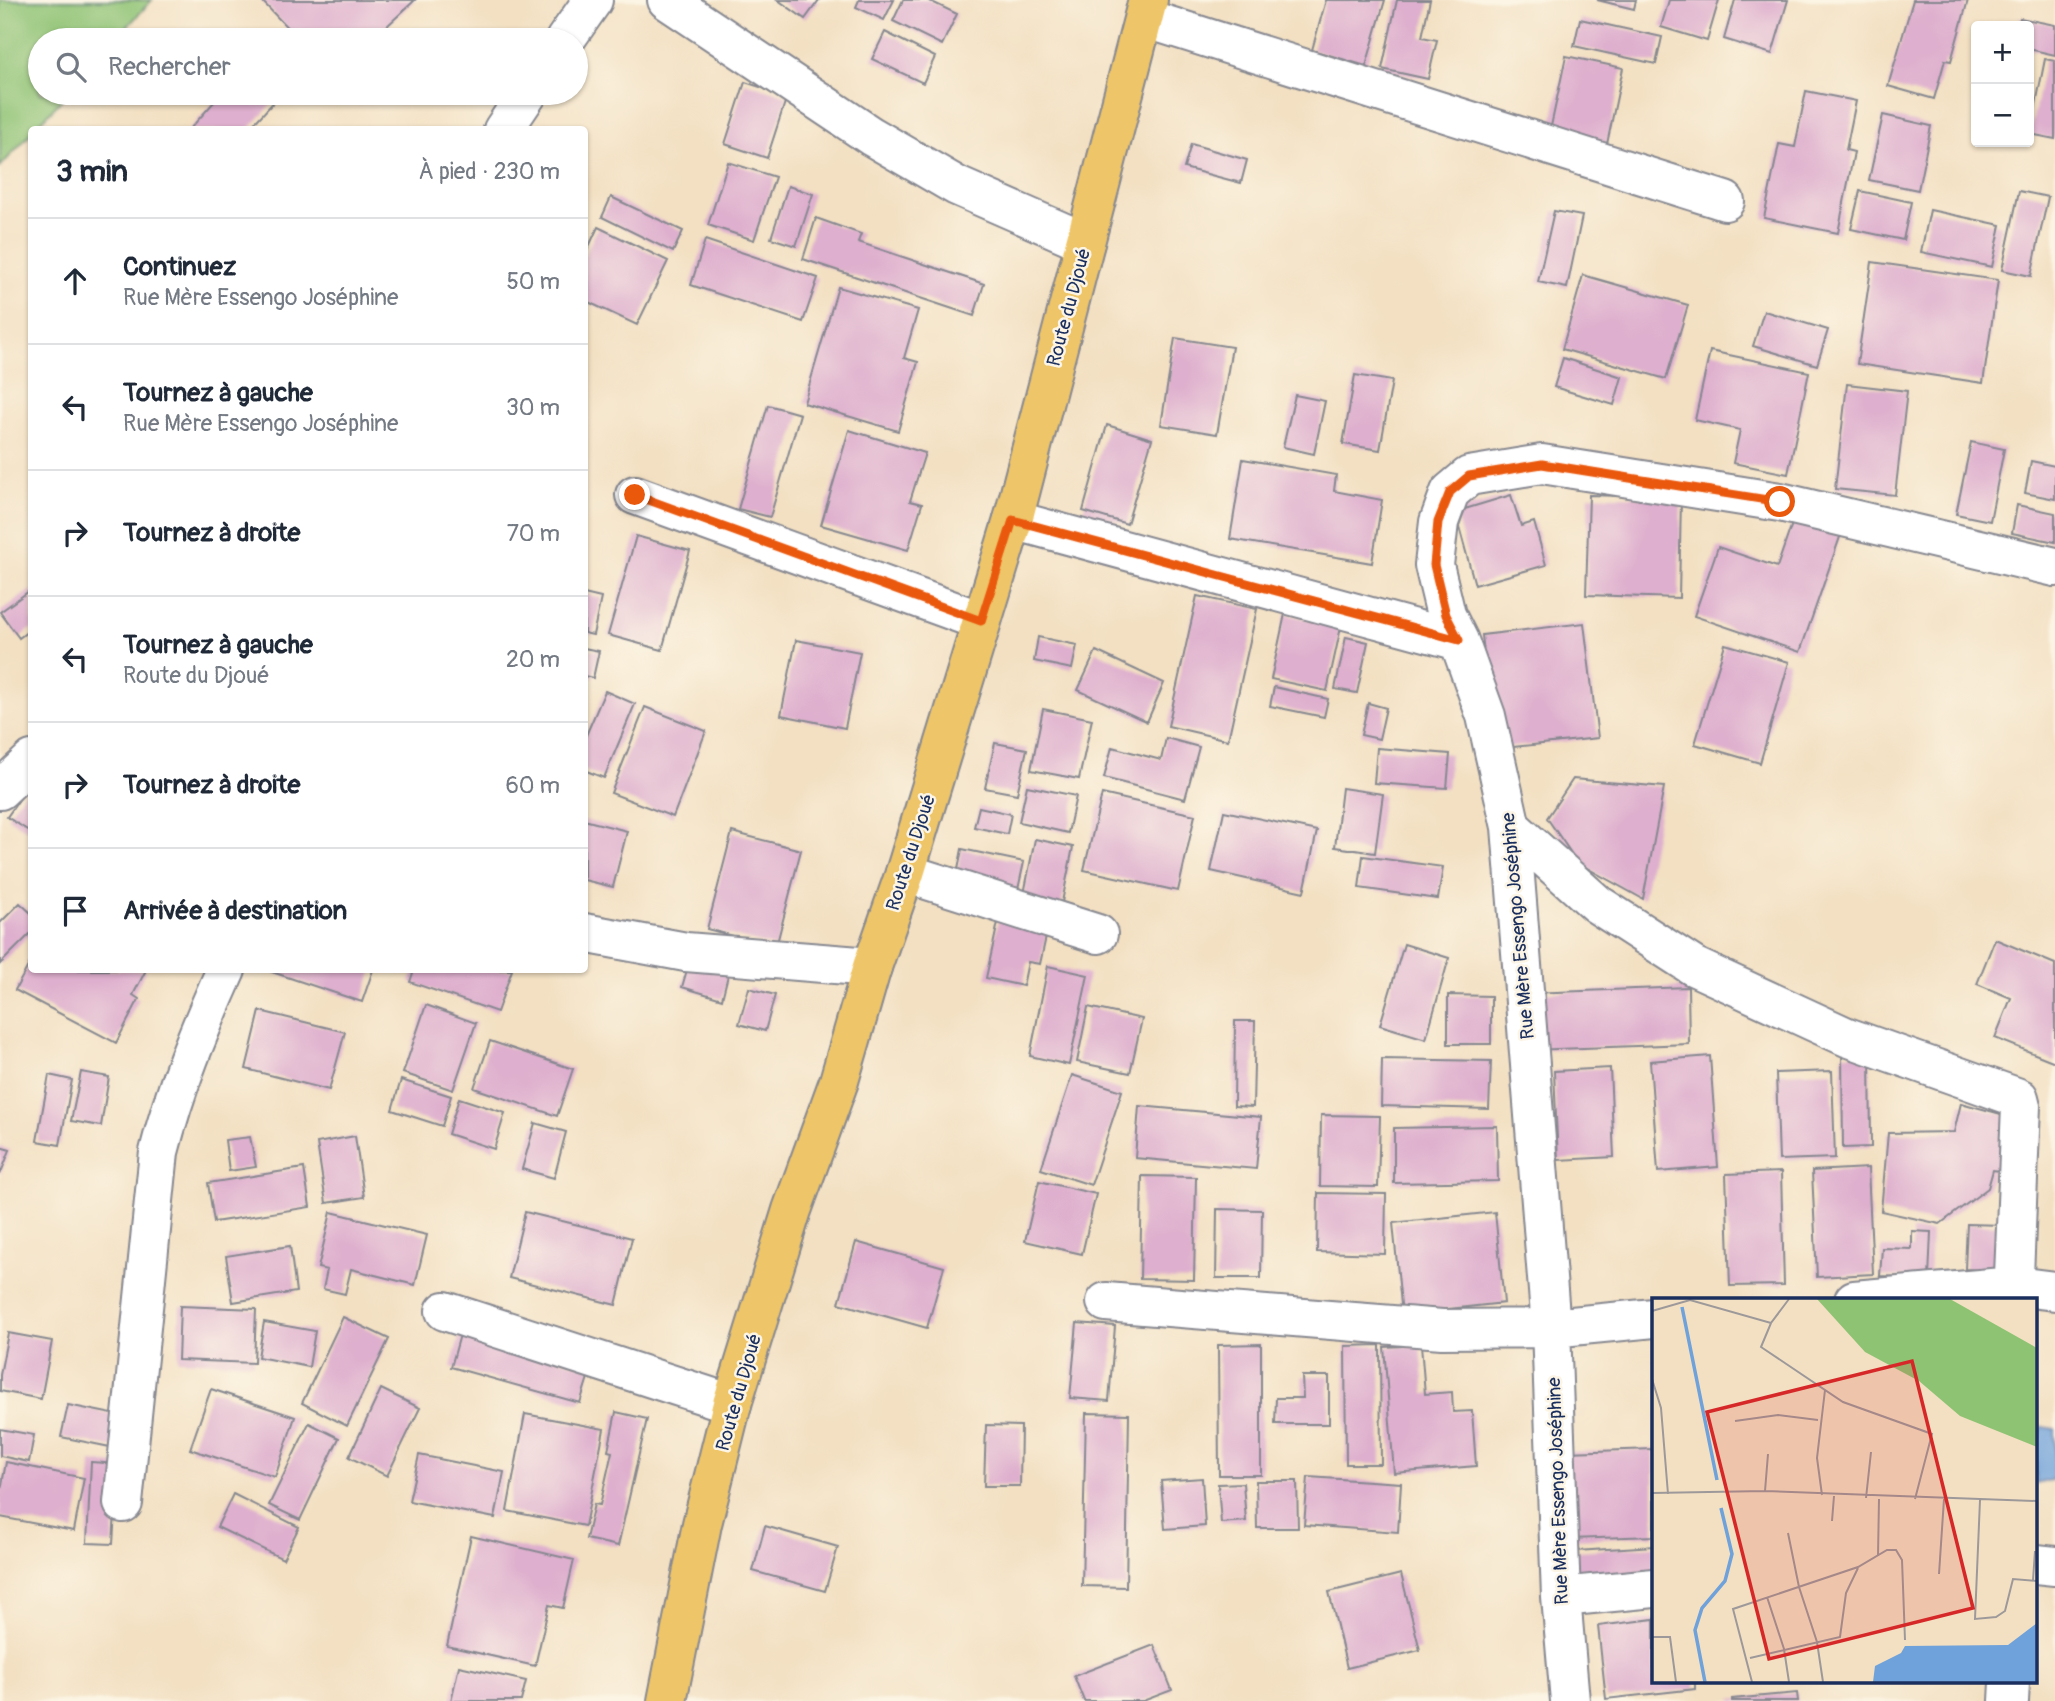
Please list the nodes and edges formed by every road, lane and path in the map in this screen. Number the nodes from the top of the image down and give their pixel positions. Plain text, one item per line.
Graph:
1 (593, 0) edge
2 (667, 0) edge
3 (1146, 9) edge
4 (573, 28) edge
5 (520, 105) edge
6 (506, 126) edge
7 (1725, 201) dead end
8 (1085, 242) junction
9 (635, 495) dead end
10 (1013, 520) junction
11 (2055, 567) edge
12 (981, 621) junction
13 (1459, 640) junction
14 (28, 764) edge
15 (0, 790) edge
16 (1511, 827) junction
17 (905, 873) junction
18 (588, 934) edge
19 (1098, 934) dead end
20 (872, 967) junction
21 (225, 973) edge
22 (2055, 1291) edge
23 (2013, 1293) edge
24 (1899, 1298) edge
25 (1106, 1303) dead end
26 (445, 1311) dead end
27 (1652, 1318) edge
28 (1550, 1328) junction
29 (732, 1404) junction
30 (123, 1503) dead end
31 (1652, 1588) edge
32 (1561, 1597) junction
33 (667, 1701) edge
34 (1570, 1701) edge

1 - 4 street
2 - 8 street
3 - 7 street
3 - 8 main road, Route du Djoué
5 - 6 street
8 - 10 main road, Route du Djoué
9 - 12 street
10 - 12 main road, Route du Djoué
10 - 13 street
11 - 13 street, Rue Mère Essengo Joséphine
12 - 17 main road, Route du Djoué
13 - 16 street, Rue Mère Essengo Joséphine
14 - 15 street
16 - 23 street
16 - 28 street, Rue Mère Essengo Joséphine
17 - 19 street
17 - 20 main road, Route du Djoué
18 - 20 street
20 - 29 main road, Route du Djoué
21 - 30 street
22 - 23 street
23 - 24 street
25 - 28 street
26 - 29 street
27 - 28 street
28 - 32 street, Rue Mère Essengo Joséphine
29 - 33 main road, Route du Djoué
31 - 32 street
32 - 34 street, Rue Mère Essengo Joséphine

